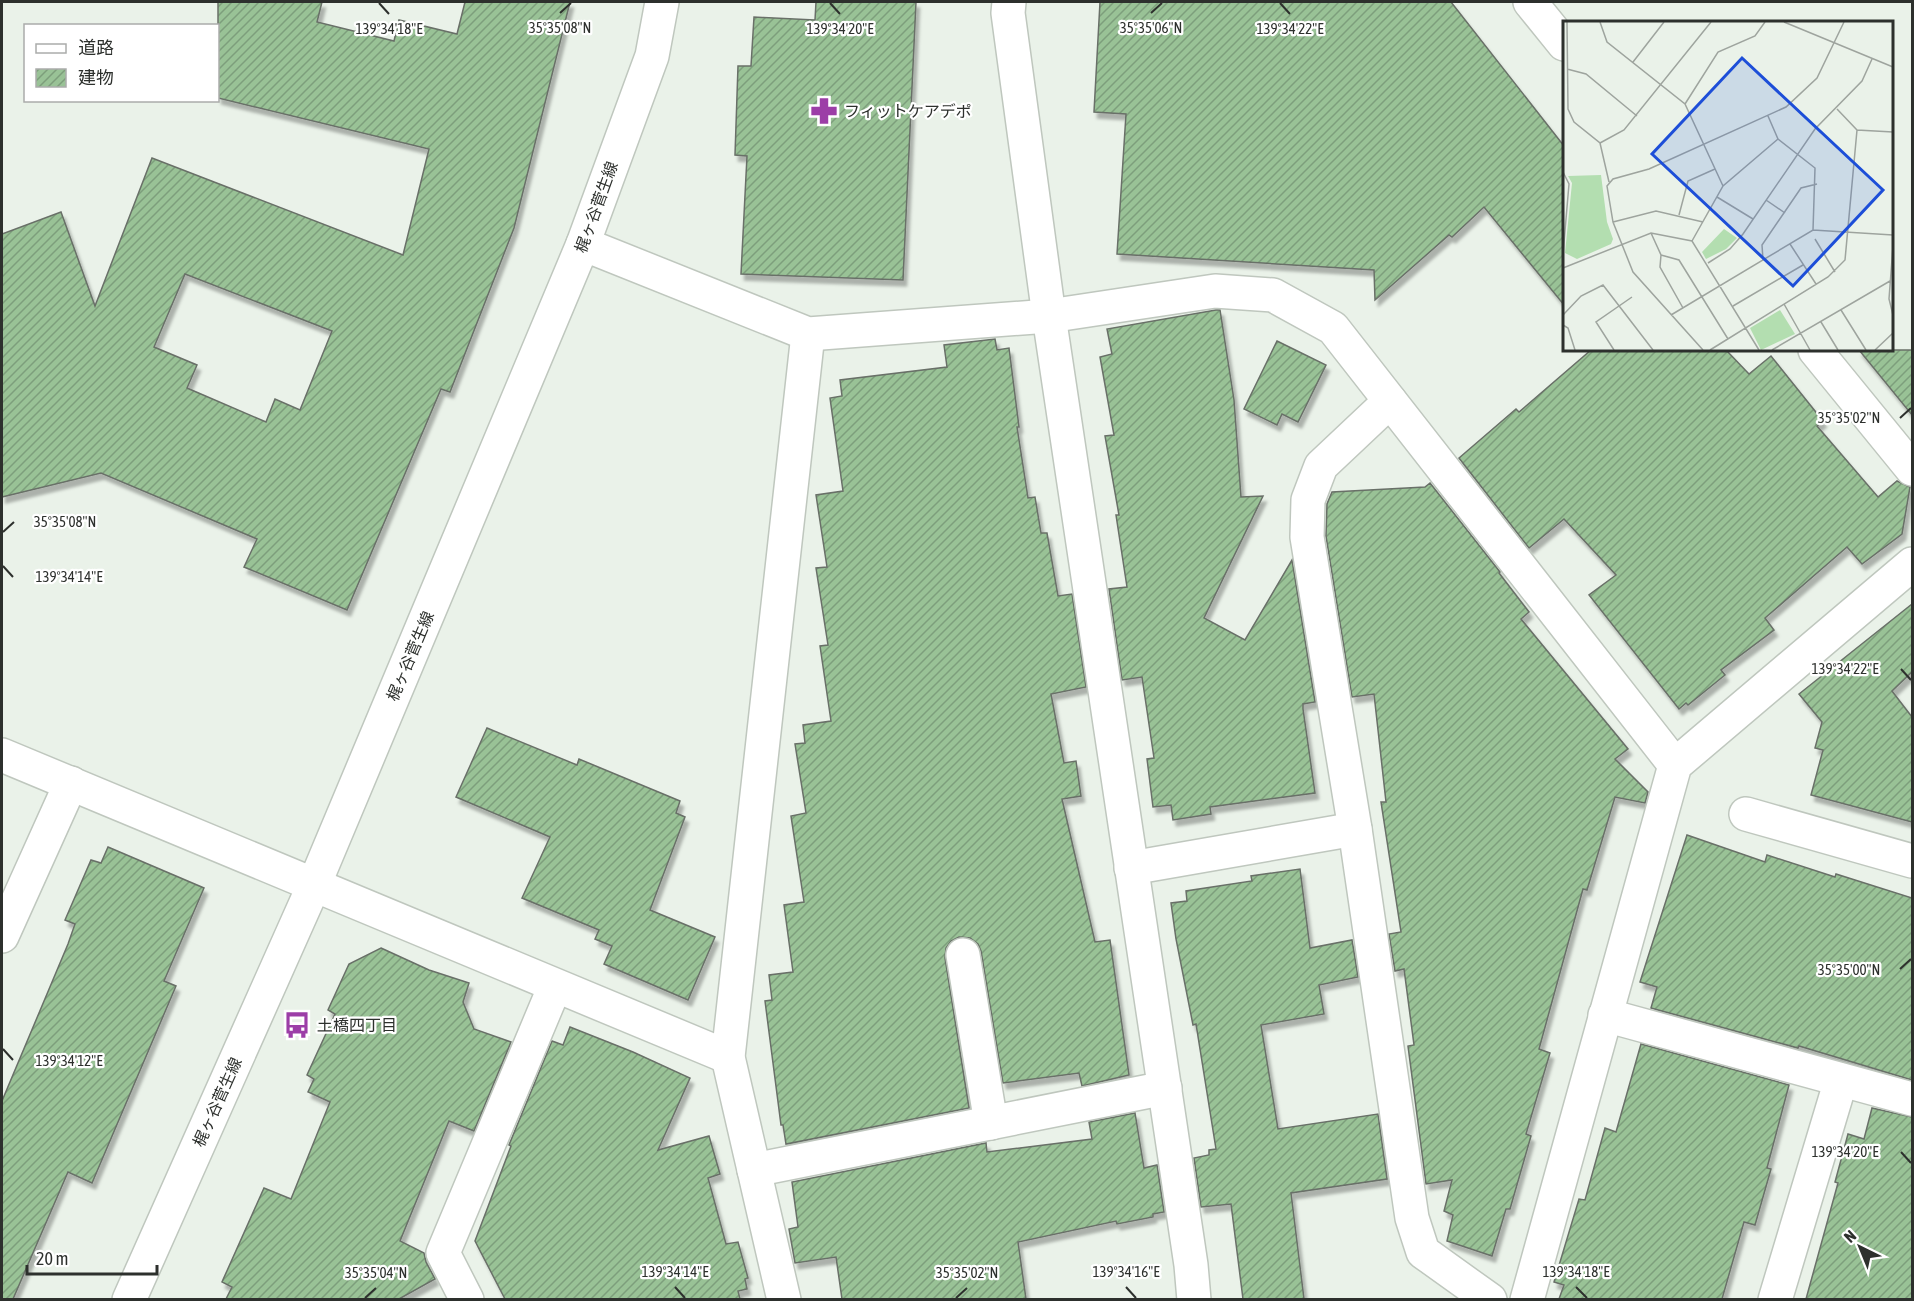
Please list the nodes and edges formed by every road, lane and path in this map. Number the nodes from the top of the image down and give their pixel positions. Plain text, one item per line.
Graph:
1 (662, 2) edge
2 (1009, 2) edge
3 (1530, 2) edge
4 (1563, 43) edge
5 (583, 244) junction
6 (1048, 316) junction
7 (808, 334) junction
8 (1816, 351) edge
9 (1390, 401) junction
10 (1912, 469) edge
11 (1912, 564) edge
12 (2, 754) edge
13 (1675, 765) junction
14 (71, 783) junction
15 (1746, 814) dead end
16 (1355, 829) junction
17 (1912, 861) edge
18 (1131, 868) junction
19 (314, 885) junction
20 (2, 936) edge
21 (963, 955) dead end
22 (555, 986) junction
23 (1605, 1015) junction
24 (728, 1058) junction
25 (1841, 1080) junction
26 (1165, 1088) junction
27 (1912, 1099) edge
28 (991, 1123) junction
29 (754, 1170) junction
30 (129, 1299) edge
31 (467, 1299) edge
32 (784, 1299) edge
33 (1194, 1299) edge
34 (1490, 1299) edge
35 (1527, 1299) edge
36 (1775, 1299) edge

1 - 5 street, 梶ヶ谷菅生線
2 - 6 street
3 - 4 street
5 - 7 street
5 - 19 street, 梶ヶ谷菅生線
6 - 7 street
6 - 9 street
6 - 18 street
7 - 24 street
8 - 10 street
9 - 13 street
9 - 16 street
11 - 13 street
12 - 14 street
13 - 23 street
14 - 19 street
14 - 20 street
15 - 17 street
16 - 18 street
16 - 34 street
18 - 26 street
19 - 22 street
19 - 30 street, 梶ヶ谷菅生線
21 - 28 street
22 - 24 street
22 - 31 street
23 - 25 street
23 - 35 street
24 - 29 street
25 - 27 street
25 - 36 street
26 - 28 street
26 - 33 street
28 - 29 street
29 - 32 street

